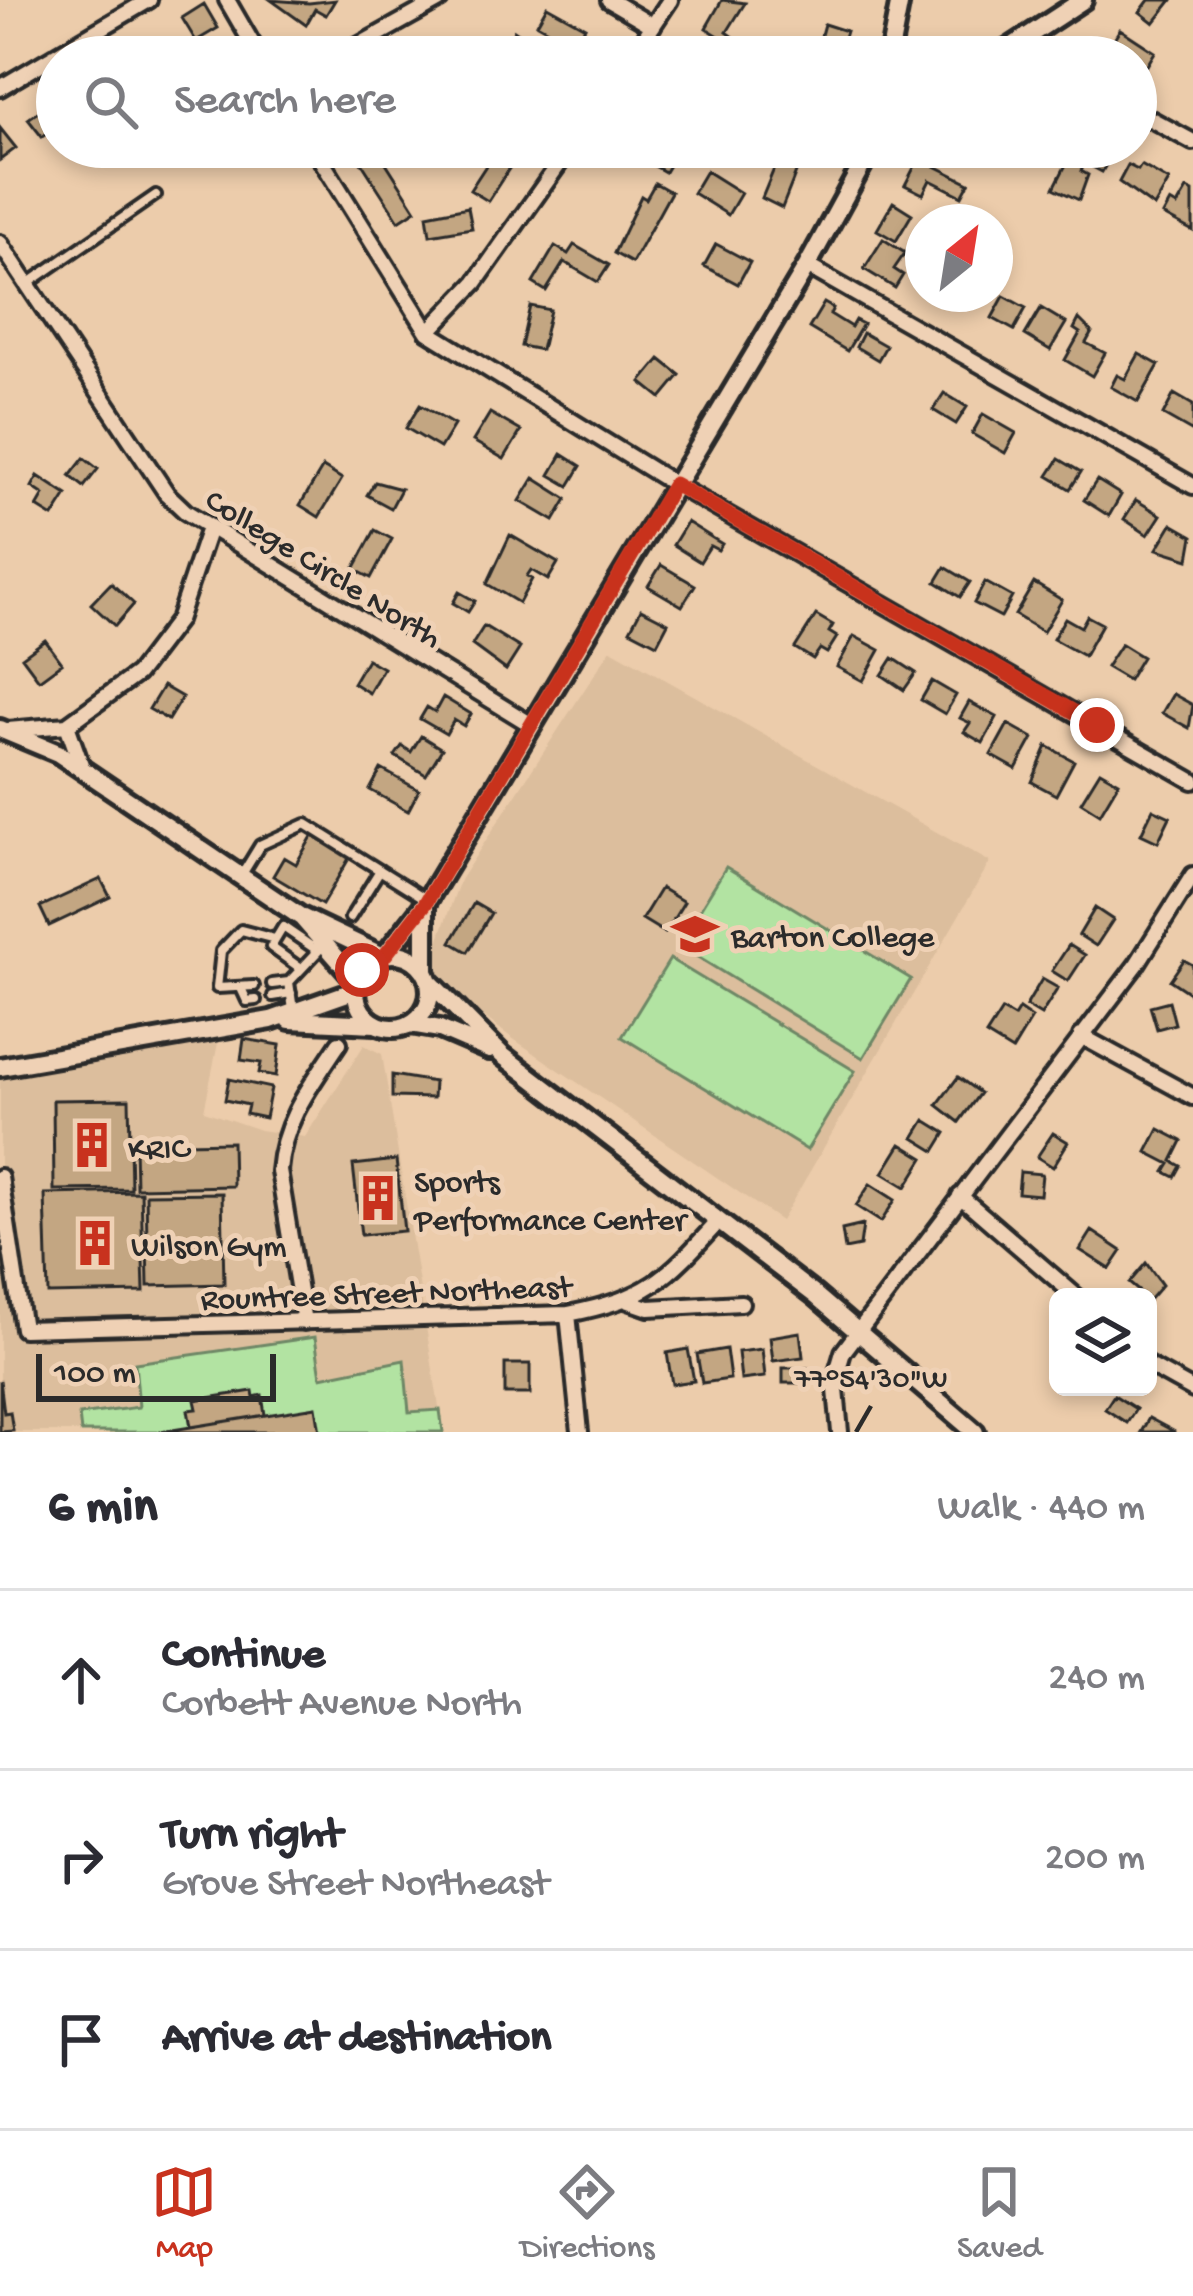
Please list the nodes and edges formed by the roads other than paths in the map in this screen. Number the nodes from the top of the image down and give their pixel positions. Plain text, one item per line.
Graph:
1 (149, 0) edge
2 (226, 0) edge
3 (440, 0) edge
4 (609, 0) edge
5 (670, 0) edge
6 (900, 0) edge
7 (1083, 0) edge
8 (653, 26) junction
9 (88, 36) edge
10 (247, 36) edge
11 (376, 36) edge
12 (646, 36) edge
13 (894, 36) edge
14 (1026, 36) edge
15 (36, 67) edge
16 (0, 88) edge
17 (1157, 122) edge
18 (1193, 142) edge
19 (326, 168) edge
20 (556, 168) edge
21 (861, 168) edge
22 (156, 195) dead end
23 (0, 243) edge
24 (807, 266) junction
25 (27, 284) junction
26 (428, 332) junction
27 (674, 484) junction
28 (1193, 486) edge
29 (208, 528) junction
30 (530, 724) junction
31 (67, 725) junction
32 (4, 730) edge
33 (83, 770) junction
34 (1193, 781) edge
35 (380, 870) junction
36 (1193, 874) edge
37 (241, 876) junction
38 (426, 902) junction
39 (284, 906) junction
40 (302, 917) junction
41 (350, 919) dead end
42 (283, 927) junction
43 (275, 939) junction
44 (322, 947) junction
45 (383, 955) junction
46 (300, 968) junction
47 (427, 976) junction
48 (272, 984) dead end
49 (254, 986) dead end
50 (356, 986) junction
51 (290, 987) junction
52 (241, 988) junction
53 (274, 996) dead end
54 (293, 1012) junction
55 (271, 1019) junction
56 (251, 1023) junction
57 (375, 1024) junction
58 (411, 1024) junction
59 (1081, 1036) junction
60 (339, 1043) dead end
61 (502, 1055) junction
62 (0, 1067) edge
63 (1193, 1097) edge
64 (0, 1177) edge
65 (960, 1196) junction
66 (718, 1221) junction
67 (1067, 1288) edge
68 (626, 1300) junction
69 (741, 1303) dead end
70 (568, 1313) junction
71 (304, 1322) junction
72 (858, 1331) junction
73 (1157, 1372) edge
74 (1193, 1390) edge
75 (580, 1432) edge
76 (840, 1432) edge
77 (975, 1432) edge

1 - 9 street
2 - 10 street
3 - 11 street
4 - 8 street
5 - 8 street
6 - 13 street
7 - 14 street
8 - 12 street
15 - 16 street
17 - 18 street
19 - 26 street
20 - 26 street
21 - 24 street
22 - 25 lane
23 - 25 street, College Circle North
24 - 27 street
24 - 28 street
25 - 29 street, College Circle North
26 - 27 street
27 - 30 street
27 - 34 street
29 - 30 street, College Circle North
29 - 31 street
30 - 38 street
31 - 32 street
31 - 33 street
32 - 33 street
33 - 37 street
35 - 37 lane
35 - 38 lane
35 - 41 lane
36 - 59 street
37 - 39 street
38 - 45 street
38 - 47 street
39 - 40 street
39 - 42 lane
40 - 44 street
40 - 45 street
42 - 43 lane
42 - 44 lane
43 - 46 lane
43 - 52 lane
44 - 46 lane
44 - 50 street
45 - 47 street
45 - 50 street
46 - 51 lane
47 - 58 street
47 - 61 street
48 - 51 lane
49 - 52 lane
50 - 54 street
50 - 57 street
51 - 53 lane
51 - 54 lane
52 - 56 lane
54 - 55 street
55 - 56 street
55 - 57 street
56 - 62 street
57 - 58 street
58 - 61 street
59 - 63 street
59 - 65 street
60 - 71 street
61 - 66 street
64 - 71 street, Rountree Street Northeast
65 - 67 street
65 - 72 street
66 - 68 street, Rountree Street Northeast
66 - 72 street
68 - 69 street
68 - 70 street, Rountree Street Northeast
70 - 71 street, Rountree Street Northeast
70 - 75 street
72 - 76 street
72 - 77 street
73 - 74 street

